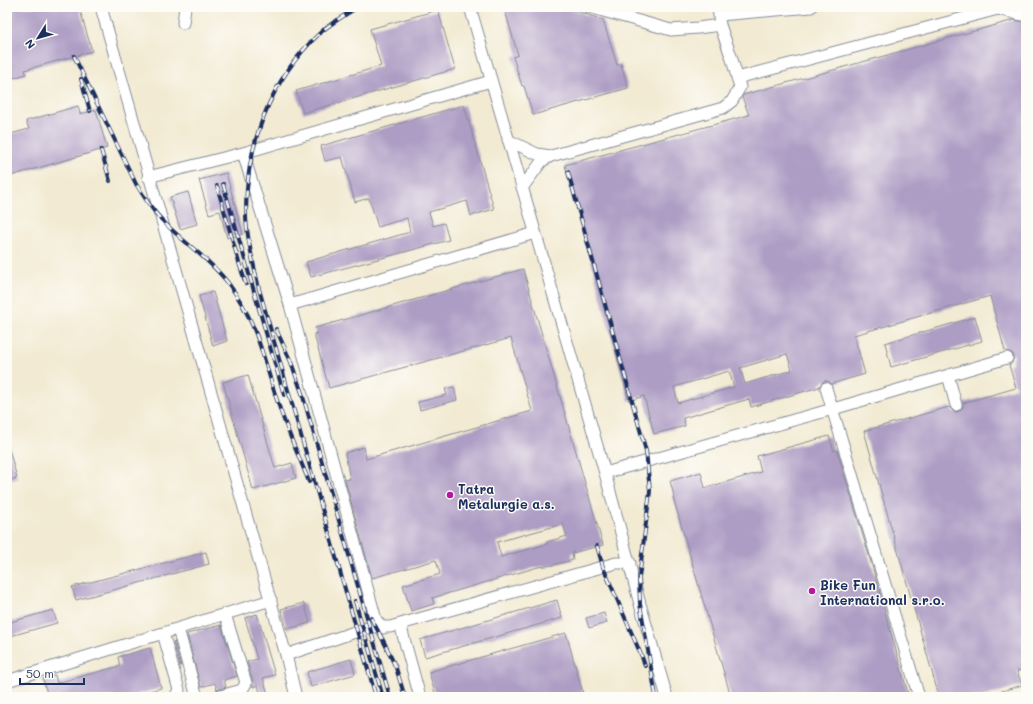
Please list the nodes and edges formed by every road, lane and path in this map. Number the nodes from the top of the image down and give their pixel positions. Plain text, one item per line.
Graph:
1 (101, 7) edge
2 (186, 7) edge
3 (470, 7) edge
4 (589, 7) edge
5 (811, 7) edge
6 (986, 7) edge
7 (998, 9) junction
8 (719, 15) edge
9 (1026, 16) edge
10 (182, 23) dead end
11 (737, 78) junction
12 (491, 82) junction
13 (508, 140) junction
14 (243, 153) junction
15 (551, 156) junction
16 (148, 177) junction
17 (522, 188) junction
18 (535, 232) junction
19 (290, 305) junction
20 (1007, 358) dead end
21 (948, 375) junction
22 (826, 388) dead end
23 (956, 405) dead end
24 (833, 410) junction
25 (605, 473) junction
26 (630, 562) junction
27 (271, 600) junction
28 (225, 614) junction
29 (400, 624) junction
30 (383, 628) junction
31 (178, 629) junction
32 (163, 633) junction
33 (286, 655) junction
34 (7, 681) edge
35 (7, 691) edge
36 (9, 697) edge
37 (175, 697) edge
38 (197, 697) edge
39 (217, 697) edge
40 (296, 697) edge
41 (420, 697) edge
42 (667, 697) edge
43 (919, 697) edge

1 - 16 lane
2 - 10 lane
3 - 12 lane
4 - 8 lane
5 - 8 lane
6 - 7 lane
7 - 9 lane
7 - 11 lane
8 - 11 lane
11 - 15 lane
12 - 13 lane
12 - 14 lane
13 - 15 lane
13 - 17 lane
14 - 16 lane
14 - 19 lane
15 - 17 lane
16 - 27 lane
17 - 18 lane
18 - 19 lane
18 - 25 lane
19 - 30 lane
20 - 21 lane
21 - 23 lane
21 - 24 lane
22 - 24 lane
24 - 25 lane
24 - 43 lane
25 - 26 lane
26 - 29 lane
26 - 42 lane
27 - 28 lane
27 - 33 lane
28 - 31 lane
28 - 39 lane
29 - 30 lane
29 - 41 lane
30 - 33 lane
31 - 32 lane
31 - 38 lane
32 - 34 lane
32 - 37 lane
33 - 40 lane
35 - 36 path

